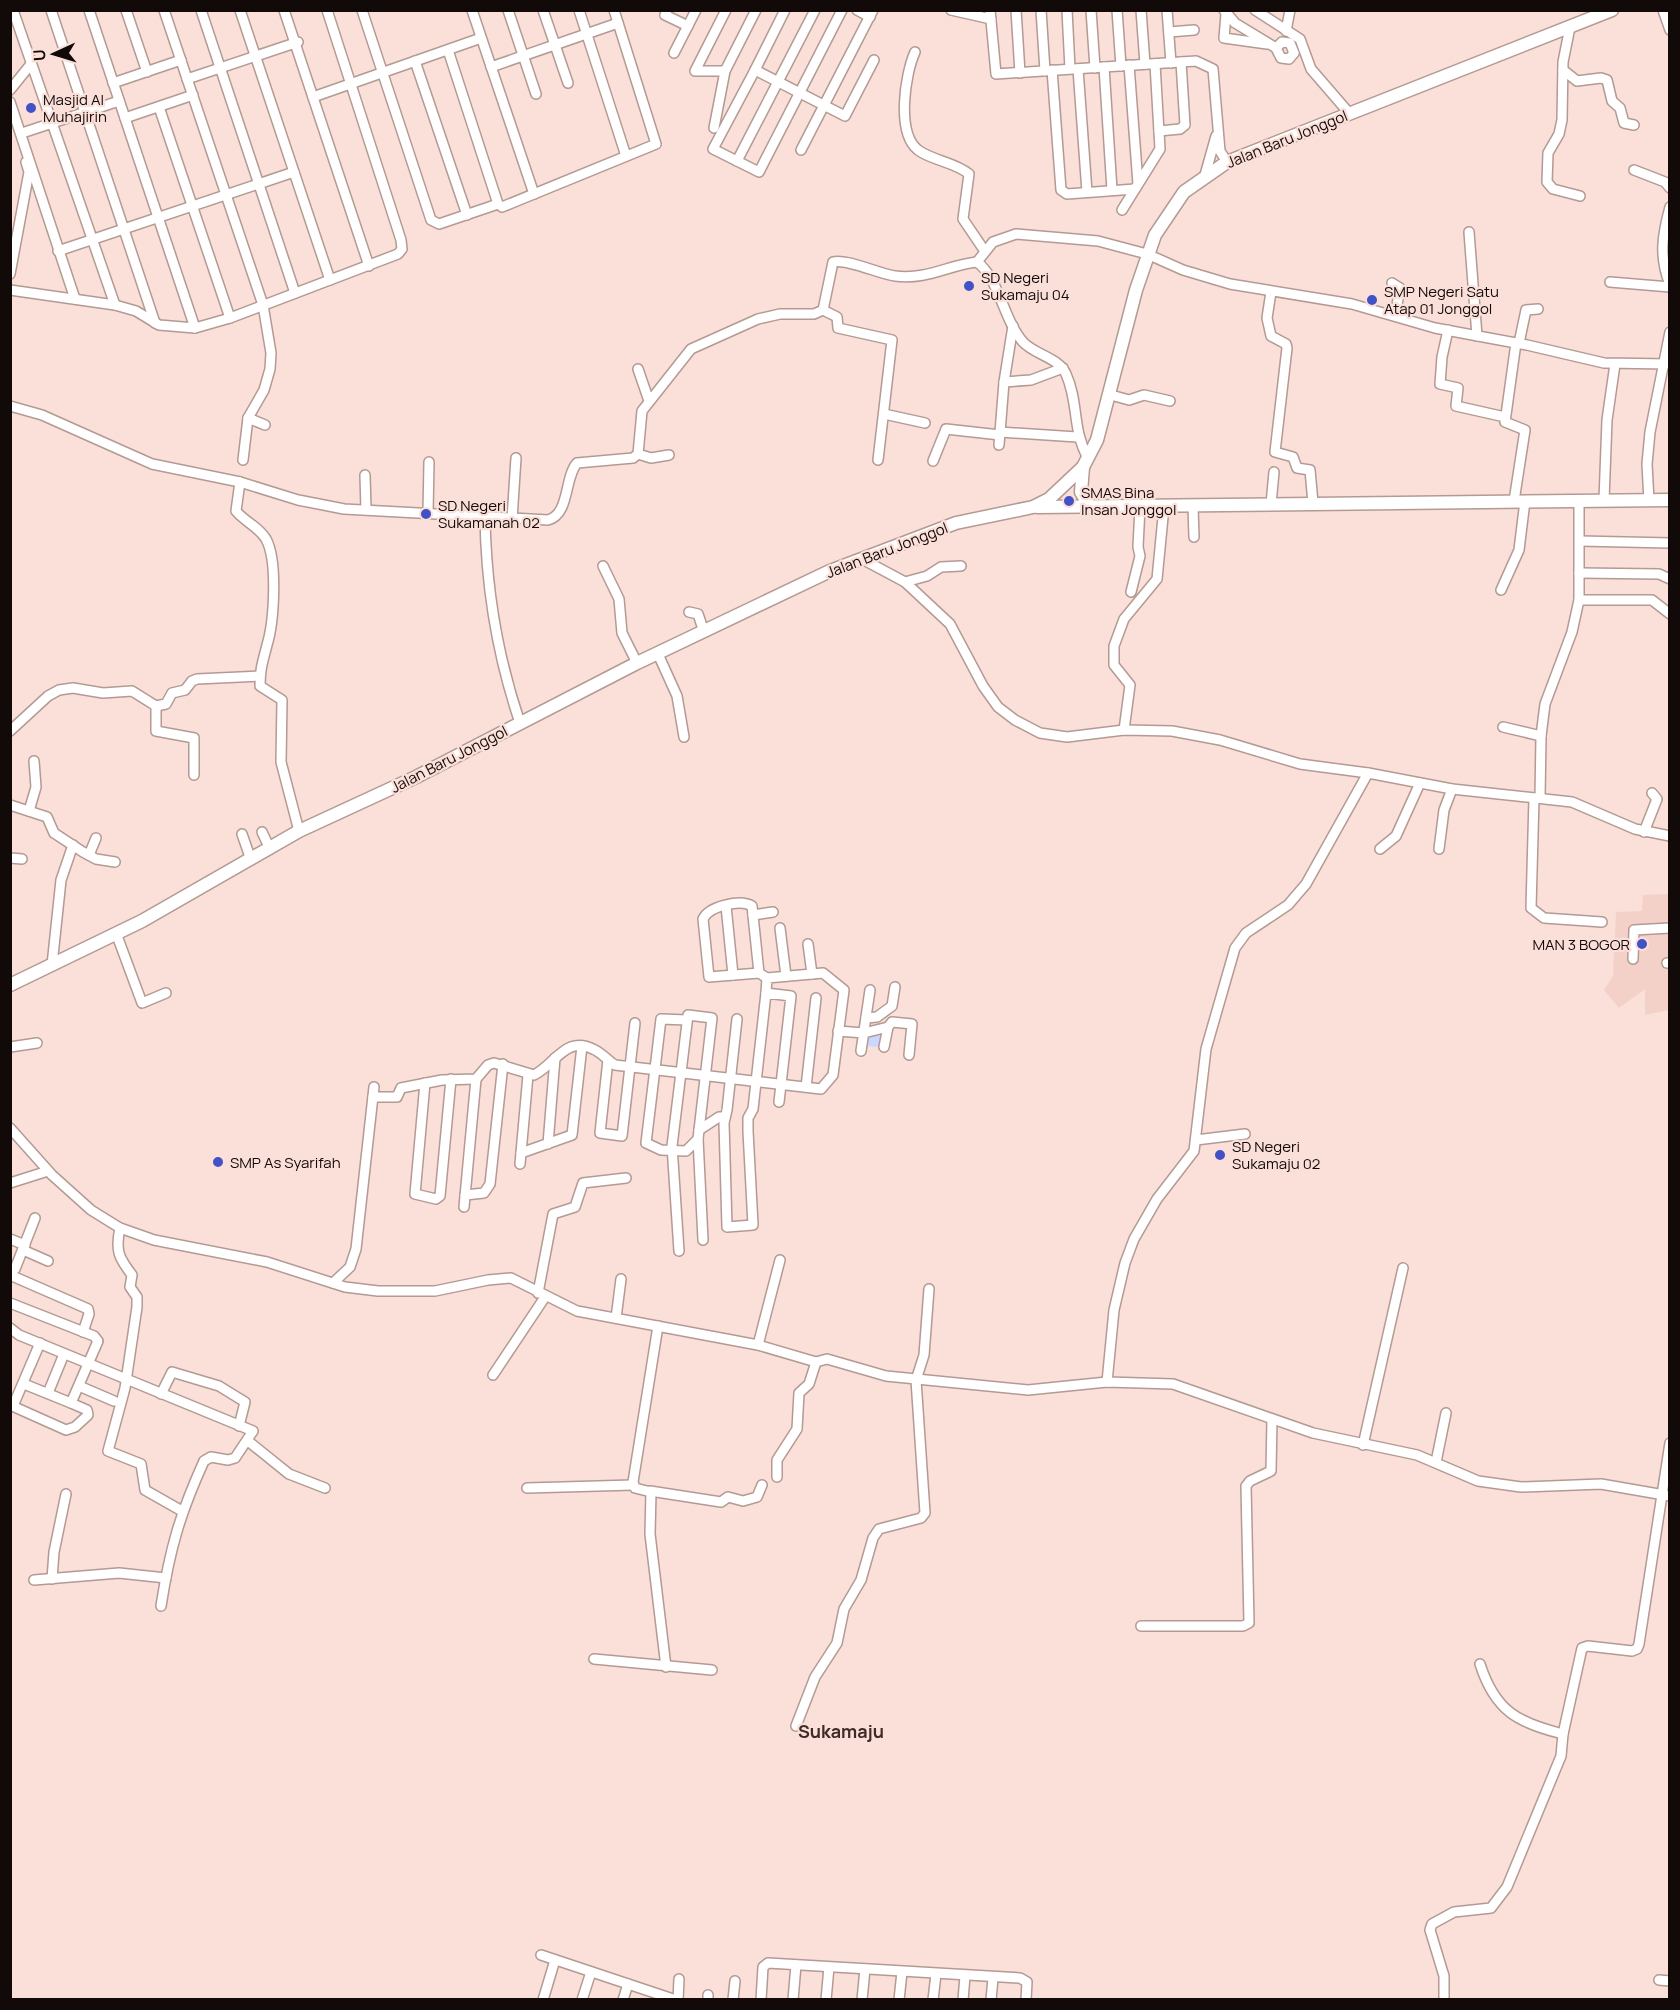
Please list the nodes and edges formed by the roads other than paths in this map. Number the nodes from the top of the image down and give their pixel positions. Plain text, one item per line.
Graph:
1 (13, 10) edge
2 (51, 10) edge
3 (89, 10) edge
4 (126, 10) edge
5 (164, 10) edge
6 (201, 10) edge
7 (240, 10) edge
8 (284, 10) edge
9 (290, 10) edge
10 (327, 10) edge
11 (362, 10) edge
12 (472, 10) edge
13 (508, 10) edge
14 (543, 10) edge
15 (579, 10) edge
16 (614, 10) edge
17 (667, 10) edge
18 (696, 10) edge
19 (726, 10) edge
20 (756, 10) edge
21 (785, 10) edge
22 (815, 10) edge
23 (842, 10) edge
24 (857, 10) edge
25 (951, 10) edge
26 (1016, 10) edge
27 (1041, 10) edge
28 (1066, 10) edge
29 (1091, 10) edge
30 (1117, 10) edge
31 (1141, 10) edge
32 (1167, 10) edge
33 (1290, 10) edge
34 (1612, 10) edge
35 (1663, 10) edge
36 (1225, 12) edge
37 (1258, 12) edge
38 (872, 14) edge
39 (991, 15) edge
40 (618, 23) junction
41 (688, 26) junction
42 (1570, 27) junction
43 (1194, 30) dead end
44 (1670, 30) edge
45 (1286, 31) junction
46 (1169, 32) junction
47 (587, 35) junction
48 (481, 38) junction
49 (298, 42) junction
50 (555, 46) junction
51 (1273, 46) junction
52 (448, 50) junction
53 (915, 52) dead end
54 (674, 53) dead end
55 (256, 56) junction
56 (524, 56) junction
57 (30, 60) junction
58 (181, 60) junction
59 (874, 60) dead end
60 (1306, 60) junction
61 (415, 61) junction
62 (1176, 62) junction
63 (1150, 64) junction
64 (1125, 66) junction
65 (491, 67) junction
66 (1100, 67) junction
67 (220, 68) junction
68 (1074, 69) junction
69 (755, 70) junction
70 (1563, 70) junction
71 (725, 71) junction
72 (1048, 71) junction
73 (147, 72) junction
74 (383, 72) junction
75 (1020, 73) junction
76 (187, 79) junction
77 (778, 81) junction
78 (10, 82) edge
79 (113, 83) junction
80 (568, 83) dead end
81 (351, 84) junction
82 (10, 90) edge
83 (536, 93) dead end
84 (800, 93) junction
85 (193, 95) junction
86 (316, 96) junction
87 (119, 101) junction
88 (10, 102) edge
89 (823, 105) junction
90 (159, 107) junction
91 (85, 112) junction
92 (1349, 113) junction
93 (10, 118) edge
94 (125, 118) junction
95 (51, 124) junction
96 (1634, 124) dead end
97 (714, 128) dead end
98 (1159, 130) junction
99 (1217, 131) junction
100 (22, 134) junction
101 (801, 150) dead end
102 (626, 156) junction
103 (737, 161) junction
104 (1227, 162) junction
105 (1634, 170) dead end
106 (294, 172) junction
107 (1205, 176) junction
108 (38, 182) junction
109 (258, 184) junction
110 (1137, 186) junction
111 (1670, 188) edge
112 (1112, 190) junction
113 (1087, 192) junction
114 (534, 194) junction
115 (226, 195) junction
116 (1581, 196) dead end
117 (498, 204) junction
118 (192, 206) junction
119 (1670, 207) edge
120 (1122, 210) dead end
121 (467, 215) junction
122 (158, 217) junction
123 (124, 229) junction
124 (1469, 232) dead end
125 (91, 240) junction
126 (984, 250) junction
127 (58, 251) junction
128 (1147, 254) junction
129 (977, 262) junction
130 (372, 265) junction
131 (1666, 265) edge
132 (10, 274) edge
133 (330, 280) junction
134 (1610, 282) dead end
135 (1392, 283) dead end
136 (1670, 286) edge
137 (10, 289) edge
138 (1271, 292) junction
139 (295, 293) junction
140 (75, 300) junction
141 (115, 305) junction
142 (263, 305) junction
143 (1538, 309) dead end
144 (823, 310) junction
145 (1395, 316) junction
146 (230, 318) junction
147 (155, 323) junction
148 (1013, 326) junction
149 (195, 328) junction
150 (1448, 330) junction
151 (1670, 332) edge
152 (1478, 336) junction
153 (1518, 343) junction
154 (1615, 364) junction
155 (1667, 365) edge
156 (1063, 368) junction
157 (638, 369) dead end
158 (1004, 382) junction
159 (1111, 394) junction
160 (1170, 400) dead end
161 (649, 401) junction
162 (10, 406) edge
163 (884, 414) junction
164 (1505, 417) junction
165 (248, 418) junction
166 (925, 423) dead end
167 (265, 425) dead end
168 (1000, 437) junction
169 (1077, 437) junction
170 (638, 454) junction
171 (669, 455) dead end
172 (516, 458) dead end
173 (243, 460) dead end
174 (878, 460) dead end
175 (933, 461) dead end
176 (429, 462) dead end
177 (1086, 463) junction
178 (1274, 471) dead end
179 (365, 475) dead end
180 (240, 482) junction
181 (1604, 500) junction
182 (1670, 500) edge
183 (1519, 501) junction
184 (1579, 501) junction
185 (1649, 501) junction
186 (1313, 503) junction
187 (1271, 504) junction
188 (1033, 507) junction
189 (1090, 507) junction
190 (1140, 507) junction
191 (1164, 507) junction
192 (1193, 507) junction
193 (366, 510) junction
194 (428, 513) junction
195 (485, 517) junction
196 (513, 519) junction
197 (1194, 537) dead end
198 (1580, 542) junction
199 (1670, 543) edge
200 (862, 559) junction
201 (603, 566) dead end
202 (961, 566) dead end
203 (1579, 573) junction
204 (1670, 579) edge
205 (905, 582) junction
206 (1501, 591) dead end
207 (1131, 592) dead end
208 (1579, 600) junction
209 (689, 612) dead end
210 (1670, 614) edge
211 (704, 632) junction
212 (658, 654) junction
213 (637, 663) junction
214 (260, 676) junction
215 (156, 706) junction
216 (520, 723) junction
217 (1503, 727) dead end
218 (1124, 730) junction
219 (10, 731) edge
220 (1541, 736) junction
221 (684, 737) dead end
222 (34, 761) dead end
223 (1368, 773) junction
224 (194, 775) dead end
225 (1420, 783) junction
226 (1452, 789) junction
227 (1652, 793) dead end
228 (1537, 798) junction
229 (10, 805) edge
230 (29, 811) junction
231 (300, 831) junction
232 (262, 832) dead end
233 (1644, 832) junction
234 (242, 834) dead end
235 (1670, 836) edge
236 (96, 838) dead end
237 (73, 845) junction
238 (270, 849) junction
239 (1380, 849) dead end
240 (1438, 849) dead end
241 (89, 855) junction
242 (10, 858) edge
243 (22, 859) dead end
244 (251, 860) junction
245 (115, 862) dead end
246 (726, 906) junction
247 (773, 912) dead end
248 (753, 915) junction
249 (1602, 922) dead end
250 (780, 928) dead end
251 (1670, 928) edge
252 (116, 933) junction
253 (808, 944) dead end
254 (1633, 959) dead end
255 (52, 966) junction
256 (812, 974) junction
257 (733, 975) junction
258 (763, 975) junction
259 (786, 976) junction
260 (10, 985) edge
261 (895, 987) dead end
262 (870, 990) dead end
263 (166, 993) dead end
264 (766, 993) junction
265 (816, 998) dead end
266 (866, 1018) junction
267 (737, 1019) dead end
268 (687, 1020) junction
269 (635, 1023) dead end
270 (888, 1027) junction
271 (838, 1031) junction
272 (864, 1033) junction
273 (37, 1043) dead end
274 (582, 1046) junction
275 (10, 1047) edge
276 (884, 1047) dead end
277 (861, 1052) dead end
278 (909, 1055) dead end
279 (555, 1058) junction
280 (608, 1060) junction
281 (503, 1064) junction
282 (631, 1067) junction
283 (656, 1070) junction
284 (681, 1073) junction
285 (528, 1075) junction
286 (705, 1076) junction
287 (451, 1079) junction
288 (476, 1079) junction
289 (729, 1079) junction
290 (756, 1082) junction
291 (425, 1083) junction
292 (781, 1085) junction
293 (806, 1088) junction
294 (779, 1101) dead end
295 (725, 1117) junction
296 (10, 1128) edge
297 (1245, 1134) dead end
298 (699, 1135) junction
299 (1196, 1140) junction
300 (548, 1144) junction
301 (674, 1151) junction
302 (521, 1153) junction
303 (520, 1164) dead end
304 (48, 1171) junction
305 (626, 1178) dead end
306 (10, 1183) edge
307 (465, 1195) junction
308 (464, 1207) dead end
309 (34, 1218) dead end
310 (120, 1228) junction
311 (10, 1239) edge
312 (703, 1240) dead end
313 (24, 1248) junction
314 (679, 1251) dead end
315 (780, 1260) dead end
316 (48, 1261) dead end
317 (1403, 1269) dead end
318 (12, 1271) edge
319 (621, 1279) dead end
320 (333, 1284) junction
321 (929, 1289) dead end
322 (542, 1295) junction
323 (10, 1303) edge
324 (616, 1318) junction
325 (658, 1326) junction
326 (10, 1328) edge
327 (83, 1332) junction
328 (40, 1343) junction
329 (758, 1345) junction
330 (64, 1354) junction
331 (816, 1362) junction
332 (88, 1364) junction
333 (493, 1375) dead end
334 (125, 1380) junction
335 (916, 1380) junction
336 (1107, 1382) junction
337 (24, 1384) junction
338 (79, 1386) junction
339 (48, 1393) junction
340 (161, 1394) junction
341 (114, 1401) dead end
342 (71, 1403) junction
343 (12, 1406) edge
344 (1446, 1413) dead end
345 (1272, 1419) junction
346 (239, 1426) junction
347 (248, 1441) junction
348 (1670, 1443) edge
349 (1363, 1445) junction
350 (1437, 1462) junction
351 (777, 1477) dead end
352 (633, 1485) junction
353 (762, 1485) dead end
354 (325, 1488) dead end
355 (526, 1488) dead end
356 (650, 1491) junction
357 (66, 1494) dead end
358 (1666, 1495) edge
359 (182, 1511) junction
360 (52, 1578) junction
361 (166, 1578) junction
362 (34, 1580) dead end
363 (161, 1606) dead end
364 (1141, 1626) dead end
365 (594, 1659) dead end
366 (1480, 1664) dead end
367 (666, 1667) junction
368 (712, 1670) dead end
369 (796, 1726) dead end
370 (1563, 1734) junction
371 (540, 1955) dead end
372 (555, 1960) junction
373 (796, 1965) junction
374 (829, 1967) junction
375 (865, 1969) junction
376 (591, 1972) junction
377 (902, 1972) junction
378 (936, 1974) junction
379 (965, 1976) junction
380 (993, 1978) junction
381 (679, 1979) dead end
382 (735, 1981) dead end
383 (628, 1984) junction
384 (642, 1988) junction
385 (543, 2000) edge
386 (582, 2000) edge
387 (623, 2000) edge
388 (639, 2000) edge
389 (677, 2000) edge
390 (733, 2000) edge
391 (761, 2000) edge
392 (793, 2000) edge
393 (826, 2000) edge
394 (861, 2000) edge
395 (899, 2000) edge
396 (933, 2000) edge
397 (963, 2000) edge
398 (991, 2000) edge
399 (1026, 2000) edge
400 (1444, 2000) edge

1 - 57 street
2 - 91 street
3 - 79 street
4 - 73 street
5 - 58 street
6 - 67 street
7 - 55 street
8 - 49 street
9 - 49 street
10 - 81 street
11 - 74 street
12 - 48 street
13 - 56 street
14 - 50 street
15 - 47 street
16 - 40 street
17 - 41 street
18 - 41 street
19 - 71 street
20 - 71 street
21 - 69 street
22 - 77 street
23 - 84 street
24 - 38 street
25 - 39 street
26 - 75 street
27 - 72 street
28 - 68 street
29 - 66 street
30 - 64 street
31 - 63 street
32 - 46 street
33 - 45 street
34 - 42 main road, Jalan Baru Jonggol
35 - 44 street
36 - 51 street
36 - 51 street
37 - 45 street
38 - 89 street
39 - 75 street
40 - 47 street
40 - 102 street
41 - 54 street
42 - 70 street
42 - 92 main road, Jalan Baru Jonggol
43 - 46 street
45 - 60 street
46 - 62 street
47 - 50 street
47 - 102 street
48 - 52 street
48 - 65 street
49 - 55 street
49 - 86 street
50 - 56 street
50 - 80 street
51 - 60 street
52 - 61 street
52 - 117 street
53 - 126 street
55 - 67 street
55 - 106 street
56 - 65 street
56 - 83 street
57 - 78 street
57 - 82 street
57 - 95 street
58 - 73 street
58 - 76 street
59 - 89 street
60 - 92 street
61 - 74 street
61 - 121 street
62 - 63 street
62 - 98 street
62 - 99 street
63 - 64 street
63 - 98 street
64 - 66 street
64 - 110 street
65 - 114 street
66 - 68 street
66 - 112 street
67 - 76 street
67 - 109 street
68 - 72 street
68 - 113 street
69 - 77 street
69 - 103 street
70 - 96 street
70 - 116 street
71 - 97 street
72 - 75 street
72 - 113 street
73 - 79 street
74 - 81 street
74 - 121 street
76 - 85 street
77 - 84 street
77 - 103 street
79 - 87 street
81 - 86 street
81 - 130 street
84 - 89 street
84 - 103 street
85 - 90 street
85 - 115 street
86 - 130 street
87 - 91 street
87 - 94 street
88 - 100 street
89 - 101 street
90 - 94 street
90 - 118 street
91 - 95 street
91 - 123 street
92 - 104 main road, Jalan Baru Jonggol
93 - 132 street
94 - 122 street
95 - 100 street
95 - 125 street
98 - 110 street
99 - 104 street
99 - 107 street
100 - 108 street
102 - 114 street
104 - 107 main road, Jalan Baru Jonggol
105 - 111 street
106 - 109 street
106 - 133 street
107 - 128 main road, Jalan Baru Jonggol
108 - 127 street
108 - 137 street
109 - 115 street
109 - 139 street
110 - 112 street
110 - 120 street
112 - 113 street
114 - 117 street
115 - 118 street
115 - 142 street
117 - 121 street
118 - 122 street
118 - 146 street
119 - 131 street
122 - 123 street
122 - 149 street
123 - 125 street
123 - 147 street
124 - 152 street
125 - 127 street
125 - 141 street
126 - 128 street
126 - 129 street
127 - 140 street
128 - 138 street
128 - 159 main road, Jalan Baru Jonggol
129 - 144 street
129 - 148 street
130 - 133 street
131 - 136 street
133 - 139 street
134 - 136 street
135 - 145 street
137 - 140 street
138 - 145 street
138 - 186 street
139 - 142 street
140 - 141 street
141 - 147 street
142 - 146 street
142 - 165 street
143 - 153 street
144 - 161 street
144 - 163 street
145 - 150 street
146 - 149 street
147 - 149 street
148 - 156 street
148 - 158 street
150 - 152 street
150 - 164 street
151 - 155 street
152 - 153 street
153 - 154 street
153 - 164 street
154 - 155 street
154 - 181 street
155 - 185 street
156 - 158 street
156 - 169 street
157 - 161 street
158 - 168 street
159 - 160 street
159 - 177 main road, Jalan Baru Jonggol
161 - 170 street
162 - 180 street
163 - 166 street
163 - 174 street
164 - 183 street
165 - 167 street
165 - 173 street
168 - 169 street
168 - 175 street
169 - 177 street
170 - 171 street
170 - 196 street
172 - 196 street
176 - 194 street
177 - 188 main road, Jalan Baru Jonggol
177 - 189 main road
178 - 187 street
179 - 193 street
180 - 193 street
180 - 214 street
181 - 184 main road
181 - 185 main road
182 - 185 main road
183 - 184 main road
183 - 186 main road
183 - 206 street
184 - 198 street
186 - 187 main road
187 - 192 main road
188 - 189 main road
188 - 200 main road, Jalan Baru Jonggol
189 - 190 main road
190 - 191 main road
190 - 207 street
191 - 192 main road
191 - 218 street
192 - 197 street
193 - 194 street
194 - 195 street
195 - 196 street
195 - 216 street
198 - 199 street
198 - 203 street
200 - 205 street
200 - 211 main road, Jalan Baru Jonggol
201 - 213 street
202 - 205 street
203 - 204 street
203 - 208 street
205 - 218 street
208 - 210 street
208 - 220 street
209 - 211 street
211 - 212 main road, Jalan Baru Jonggol
212 - 213 main road, Jalan Baru Jonggol
212 - 221 street
213 - 216 main road, Jalan Baru Jonggol
214 - 215 street
214 - 231 street
215 - 219 street
215 - 224 street
216 - 231 main road, Jalan Baru Jonggol
217 - 220 street
218 - 223 street
220 - 228 street
222 - 230 street
223 - 225 street
223 - 299 street
225 - 226 street
225 - 239 street
226 - 228 street
226 - 240 street
227 - 233 street
228 - 233 street
228 - 249 street
229 - 230 street
230 - 237 street
231 - 238 main road, Jalan Baru Jonggol
232 - 238 street
233 - 235 street
234 - 244 street
236 - 241 street
237 - 241 street
237 - 255 street
238 - 244 main road, Jalan Baru Jonggol
241 - 245 street
242 - 243 street
244 - 252 main road, Jalan Baru Jonggol
246 - 248 street
246 - 257 street
246 - 257 street
247 - 248 street
248 - 258 street
250 - 259 street
251 - 254 street
252 - 255 main road, Jalan Baru Jonggol
252 - 263 street
253 - 256 street
255 - 260 main road, Jalan Baru Jonggol
256 - 259 street
256 - 271 street
257 - 258 street
258 - 259 street
258 - 264 street
261 - 266 street
262 - 266 street
264 - 290 street
264 - 292 street
265 - 293 street
266 - 272 street
267 - 289 street
268 - 283 street
268 - 284 street
268 - 286 street
269 - 282 street
270 - 272 street
270 - 276 street
270 - 278 street
271 - 272 street
271 - 293 street
272 - 277 street
273 - 275 street
274 - 279 street
274 - 280 street
274 - 300 street
279 - 285 street
279 - 300 street
280 - 282 street
280 - 282 street
281 - 285 street
281 - 288 street
281 - 307 street
282 - 283 street
283 - 284 street
283 - 301 street
284 - 286 street
284 - 301 street
285 - 302 street
286 - 289 street
286 - 298 street
287 - 288 street
287 - 291 street
287 - 291 street
288 - 307 street
289 - 290 street
289 - 295 street
290 - 292 street
290 - 295 street
291 - 320 street
292 - 293 street
292 - 294 street
295 - 298 street
296 - 304 street
297 - 299 street
298 - 301 street
298 - 312 street
299 - 336 street
300 - 302 street
301 - 314 street
302 - 303 street
304 - 306 street
304 - 310 street
305 - 322 street
307 - 308 street
309 - 313 street
310 - 320 street
310 - 334 street
311 - 313 street
313 - 316 street
313 - 318 street
315 - 329 street
317 - 349 street
318 - 327 street
319 - 324 street
320 - 322 street
321 - 335 street
322 - 324 street
322 - 333 street
323 - 327 street
324 - 325 street
325 - 329 street
325 - 352 street
326 - 328 street
327 - 332 street
328 - 330 street
328 - 337 street
329 - 331 street
330 - 332 street
330 - 339 street
331 - 335 street
331 - 351 street
332 - 334 street
332 - 338 street
334 - 340 street
334 - 359 street
335 - 336 street
335 - 369 street
336 - 345 street
337 - 339 street
337 - 343 street
338 - 341 street
338 - 342 street
339 - 342 street
340 - 346 street
340 - 346 street
342 - 343 street
344 - 350 street
345 - 349 street
345 - 364 street
346 - 347 street
347 - 354 street
347 - 359 street
348 - 358 street
349 - 350 street
350 - 358 street
352 - 355 street
352 - 356 street
353 - 356 street
356 - 367 street
357 - 360 street
358 - 370 street
359 - 361 street
360 - 361 street
360 - 362 street
361 - 363 street
365 - 367 street
366 - 370 street
367 - 368 street
370 - 400 street
371 - 372 street
372 - 376 street
372 - 385 street
373 - 374 street
373 - 391 street
373 - 392 street
374 - 375 street
374 - 393 street
375 - 377 street
375 - 394 street
376 - 383 street
376 - 386 street
377 - 378 street
377 - 395 street
378 - 379 street
378 - 396 street
379 - 380 street
379 - 397 street
380 - 398 street
380 - 399 street
381 - 389 street
382 - 390 street
383 - 384 street
383 - 387 street
384 - 388 street
384 - 389 street

